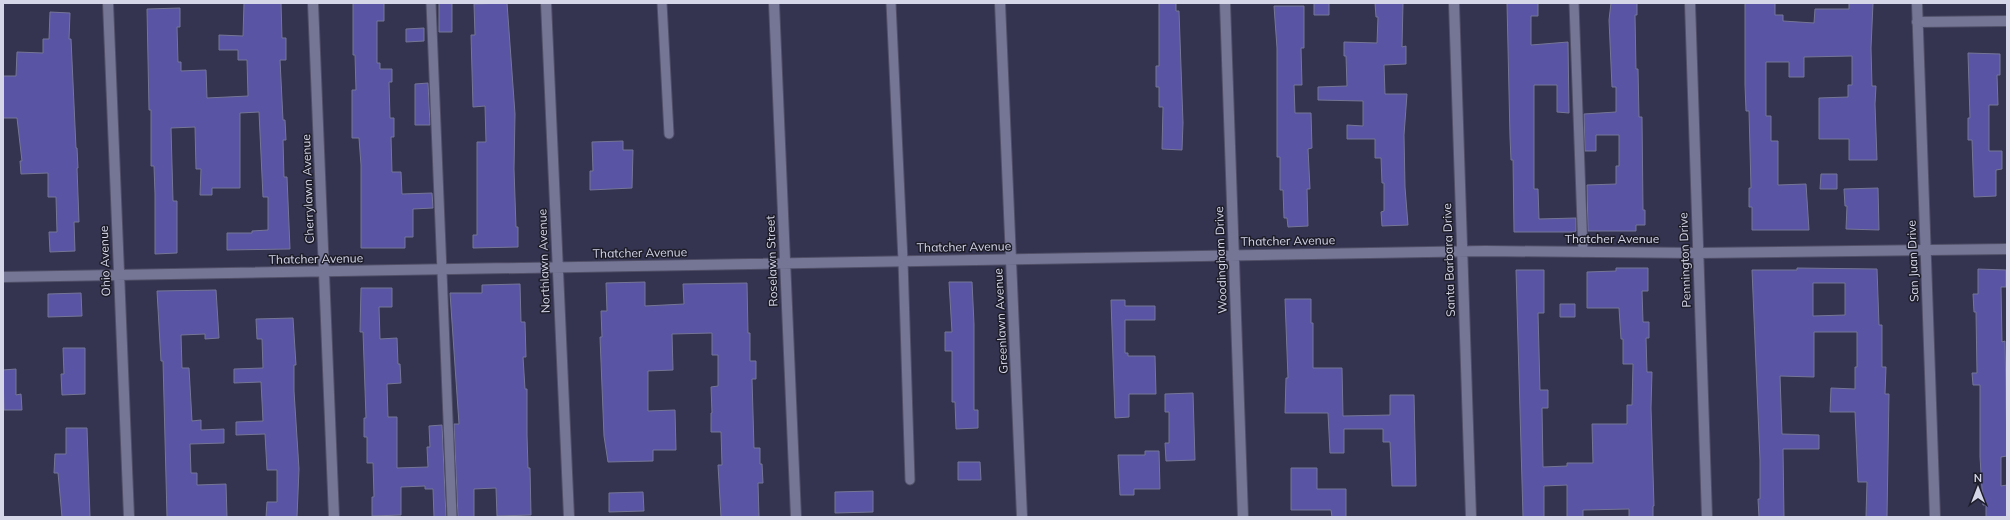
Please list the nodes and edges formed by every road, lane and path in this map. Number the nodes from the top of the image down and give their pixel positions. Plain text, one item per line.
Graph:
1 (108, 3) edge
2 (313, 3) edge
3 (431, 3) edge
4 (546, 3) edge
5 (662, 3) edge
6 (774, 3) edge
7 (891, 3) edge
8 (1000, 3) edge
9 (1225, 3) edge
10 (1454, 3) edge
11 (1574, 3) edge
12 (1690, 3) edge
13 (1917, 3) edge
14 (2007, 21) edge
15 (1917, 22) junction
16 (669, 134) dead end
17 (2007, 250) edge
18 (1925, 251) junction
19 (1462, 252) junction
20 (1583, 252) junction
21 (1698, 253) junction
22 (1234, 255) junction
23 (1011, 259) junction
24 (903, 261) junction
25 (785, 263) junction
26 (557, 267) junction
27 (441, 269) junction
28 (324, 271) junction
29 (118, 275) junction
30 (3, 277) edge
31 (910, 480) dead end
32 (129, 517) edge
33 (334, 517) edge
34 (452, 517) edge
35 (569, 517) edge
36 (796, 517) edge
37 (1022, 517) edge
38 (1243, 517) edge
39 (1471, 517) edge
40 (1707, 517) edge
41 (1935, 517) edge

1 - 29 street, Ohio Avenue
2 - 28 street, Cherrylawn Avenue
3 - 27 lane
4 - 26 street, Northlawn Avenue
5 - 16 lane
6 - 25 street, Roselawn Street
7 - 24 lane
8 - 23 street, Greenlawn Avenue
9 - 22 street, Woodingham Drive
10 - 19 street, Santa Barbara Drive
11 - 20 lane
12 - 21 street, Pennington Drive
13 - 15 street, San Juan Drive
14 - 15 street
15 - 18 street, San Juan Drive
17 - 18 street, Thatcher Avenue
18 - 21 street, Thatcher Avenue
18 - 41 street, San Juan Drive
19 - 20 street, Thatcher Avenue
19 - 22 street, Thatcher Avenue
19 - 39 street, Santa Barbara Drive
20 - 21 street, Thatcher Avenue
21 - 40 street, Pennington Drive
22 - 23 street, Thatcher Avenue
22 - 38 street, Woodingham Drive
23 - 24 street, Thatcher Avenue
23 - 37 street, Greenlawn Avenue
24 - 25 street, Thatcher Avenue
24 - 31 lane
25 - 26 street, Thatcher Avenue
25 - 36 street, Roselawn Street
26 - 27 street, Thatcher Avenue
26 - 35 street, Northlawn Avenue
27 - 28 street, Thatcher Avenue
27 - 34 lane
28 - 29 street, Thatcher Avenue
28 - 33 street, Cherrylawn Avenue
29 - 30 street, Thatcher Avenue
29 - 32 street, Ohio Avenue

